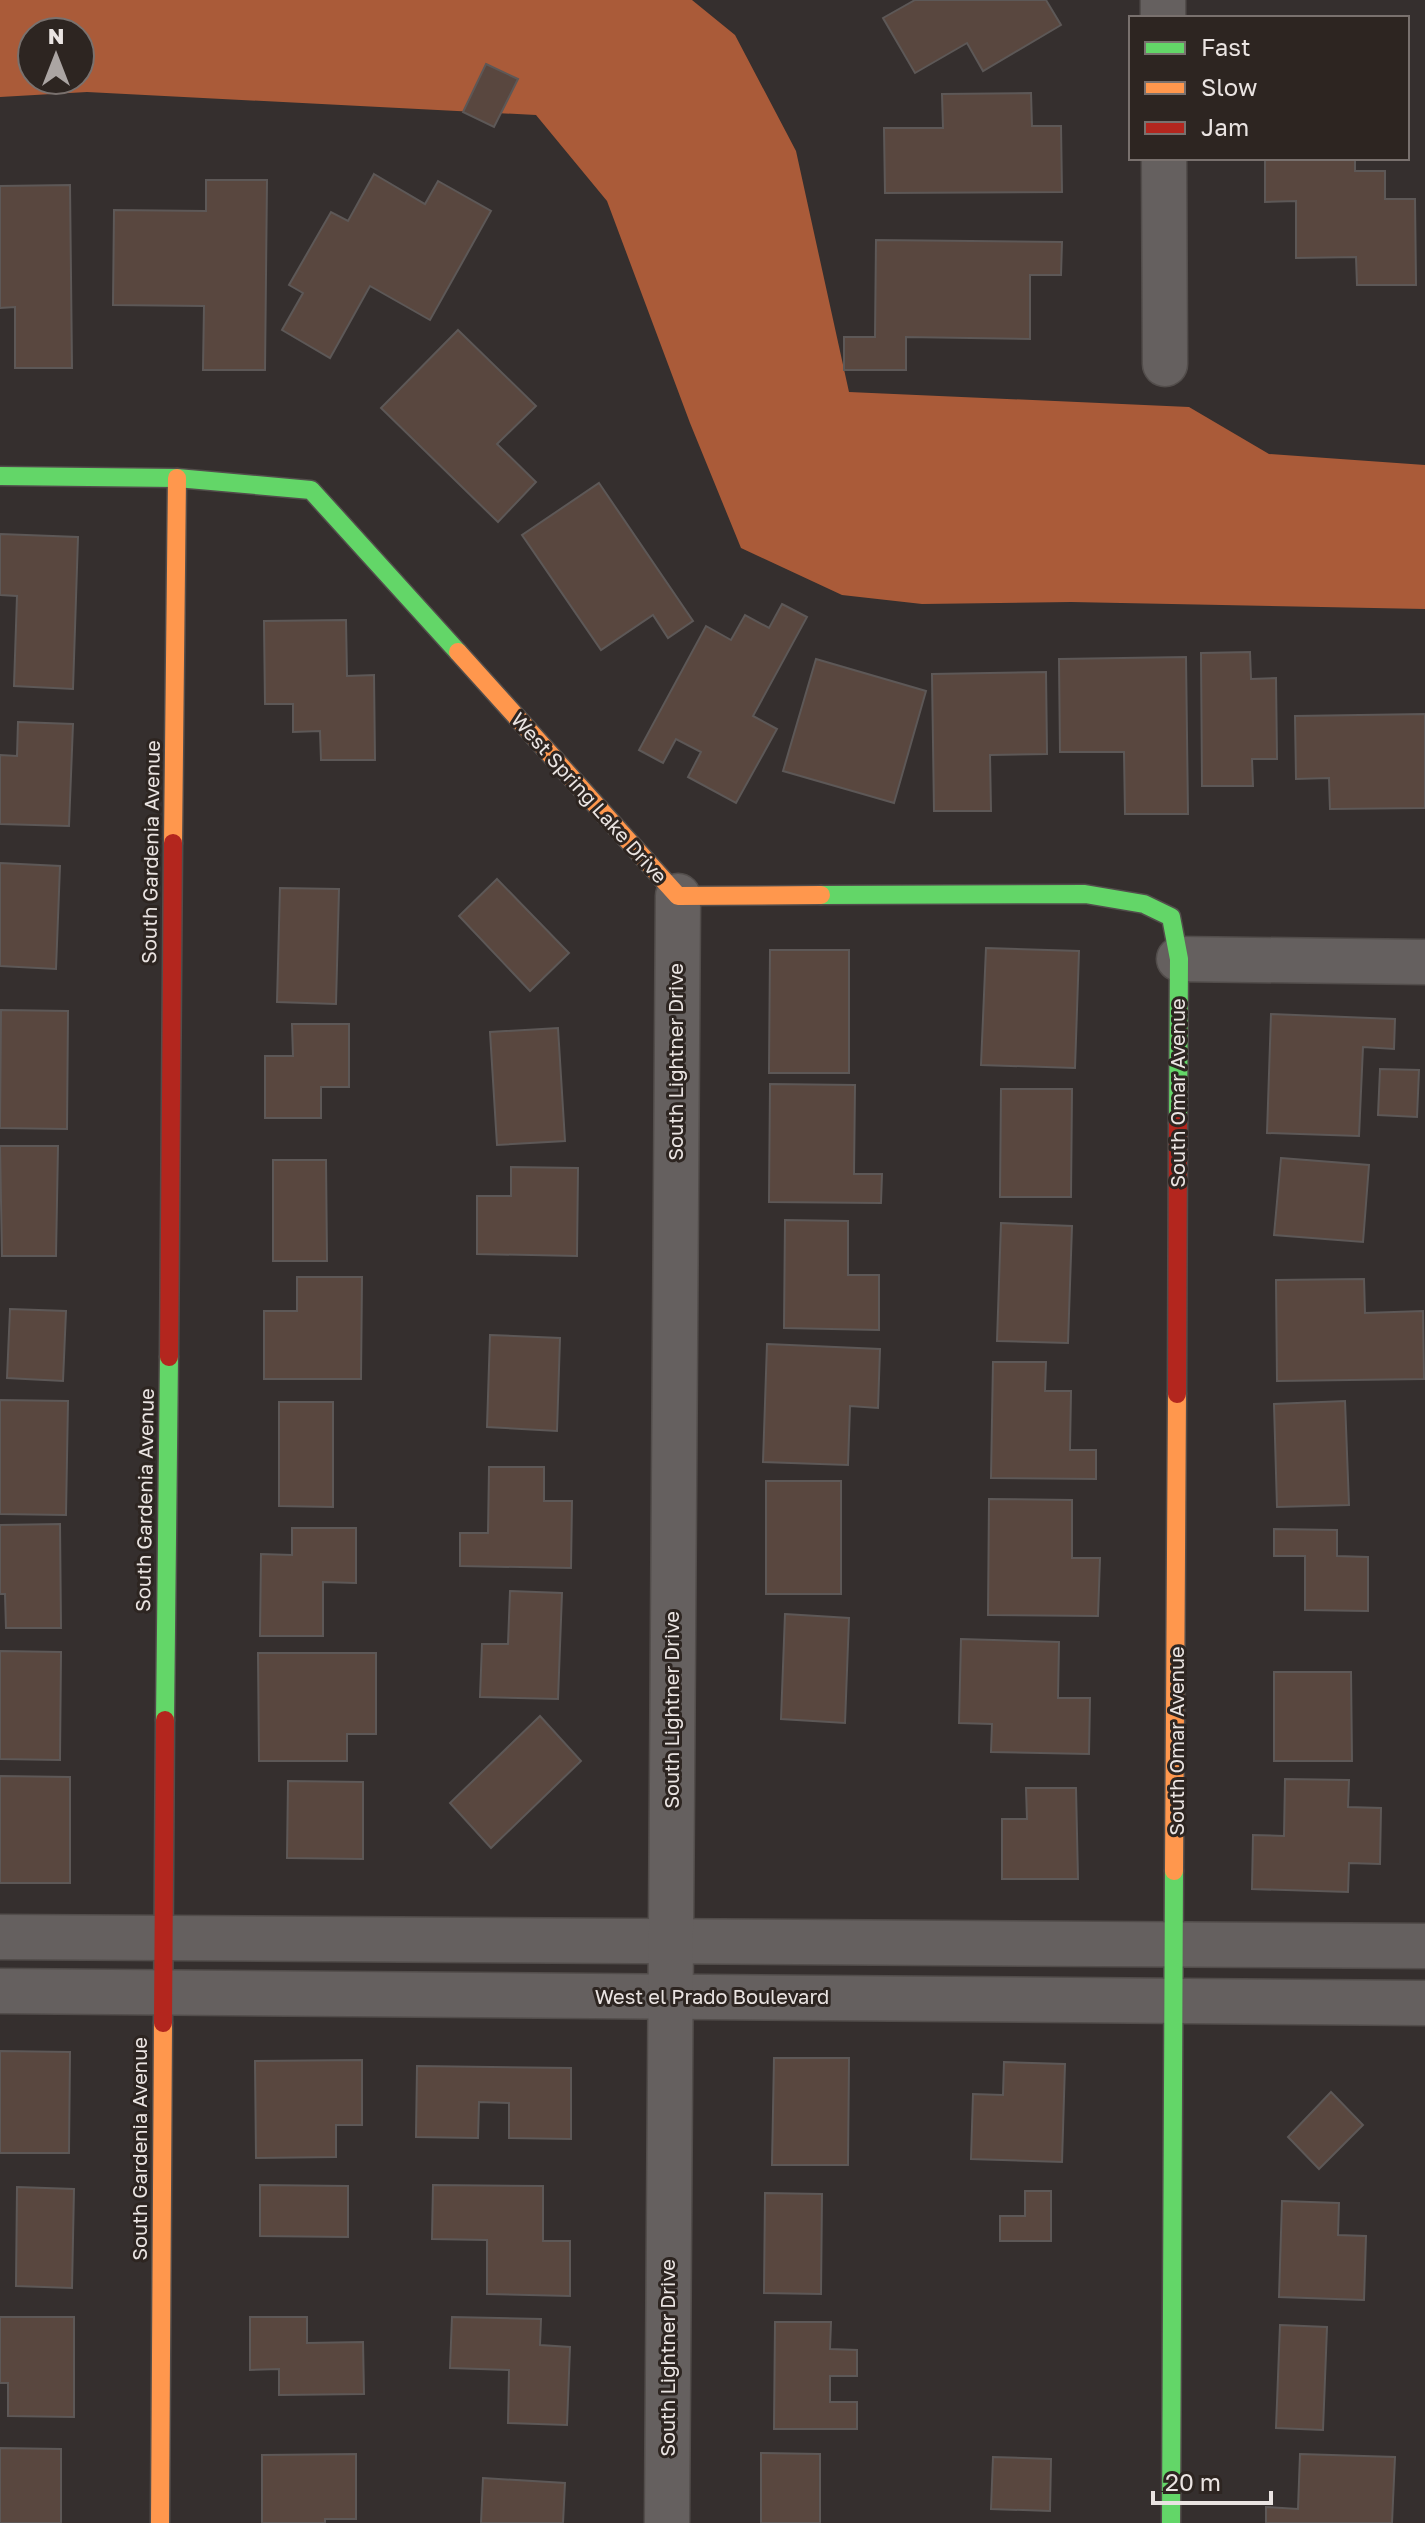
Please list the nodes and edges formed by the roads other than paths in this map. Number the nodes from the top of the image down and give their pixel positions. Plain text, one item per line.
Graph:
1 (1164, 160) edge
2 (1165, 364) dead end
3 (0, 476) edge
4 (177, 478) junction
5 (678, 896) junction
6 (1179, 959) junction
7 (1425, 962) edge
8 (0, 1937) edge
9 (163, 1938) junction
10 (670, 1941) junction
11 (1176, 1944) junction
12 (1425, 1946) edge
13 (0, 1991) edge
14 (163, 1992) junction
15 (670, 1997) junction
16 (1175, 2001) junction
17 (1425, 2003) edge
18 (160, 2523) edge
19 (667, 2523) edge
20 (1171, 2523) edge

1 - 2 street
3 - 4 street, West Spring Lake Drive
4 - 5 street, West Spring Lake Drive
4 - 9 street, South Gardenia Avenue
5 - 6 street, West Spring Lake Drive
5 - 10 street, South Lightner Drive
6 - 7 street
6 - 11 street, South Omar Avenue
8 - 9 street
9 - 10 street
9 - 14 street, South Gardenia Avenue
10 - 11 street
10 - 15 street, South Lightner Drive
11 - 12 street
11 - 16 street, South Omar Avenue
13 - 14 street, West el Prado Boulevard
14 - 15 street, West el Prado Boulevard
14 - 18 street, South Gardenia Avenue
15 - 16 street, West el Prado Boulevard
15 - 19 street, South Lightner Drive
16 - 17 street, West el Prado Boulevard
16 - 20 street, South Omar Avenue

